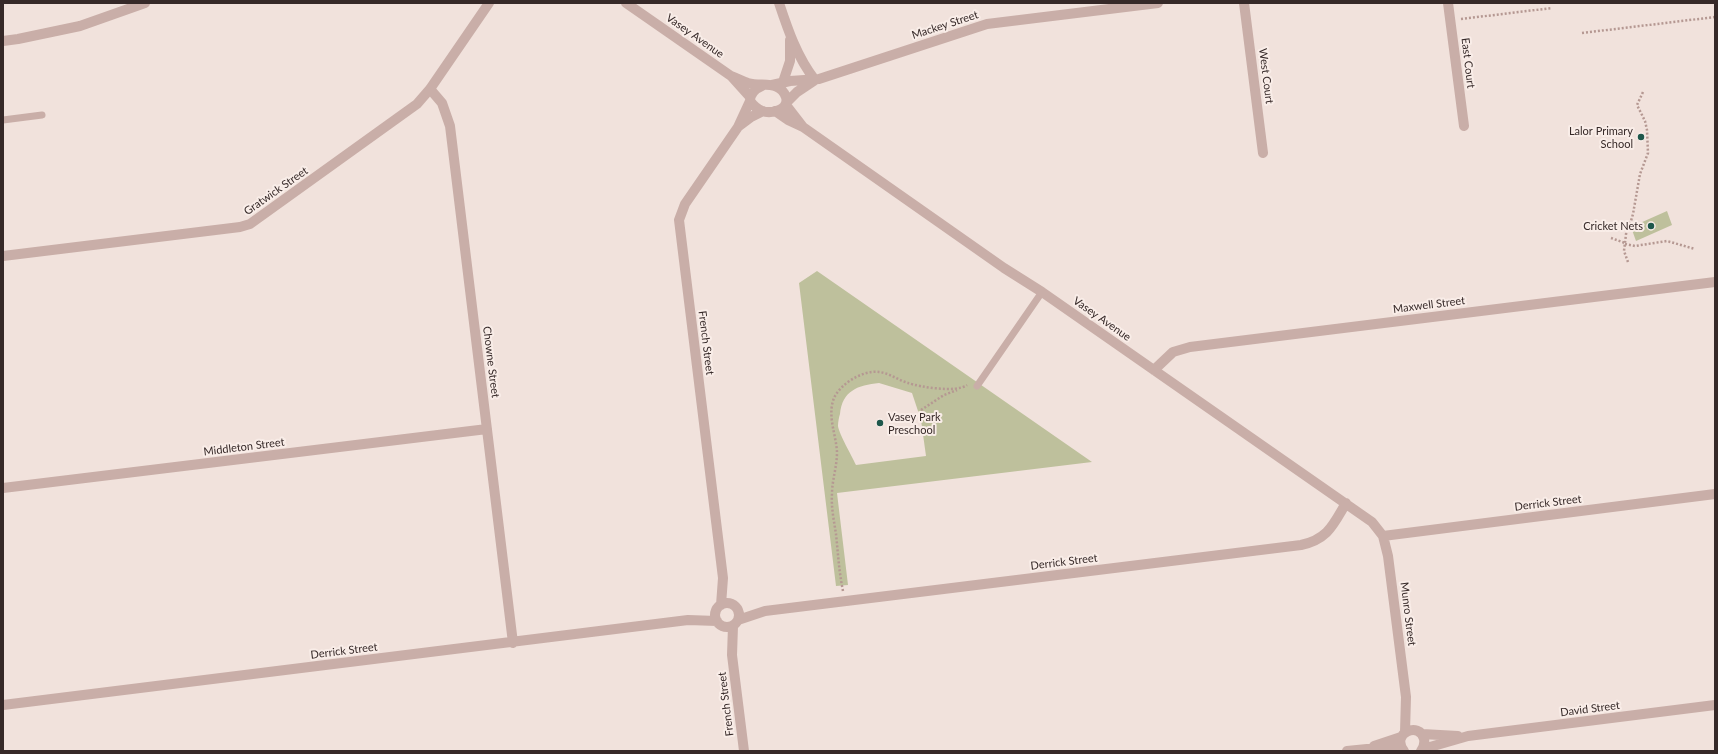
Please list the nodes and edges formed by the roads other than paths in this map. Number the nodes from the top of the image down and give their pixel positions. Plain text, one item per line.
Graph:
1 (145, 3) edge
2 (489, 3) edge
3 (626, 3) edge
4 (779, 3) edge
5 (1158, 3) edge
6 (1244, 3) edge
7 (1448, 3) edge
8 (1109, 6) edge
9 (789, 32) junction
10 (3, 41) edge
11 (731, 76) junction
12 (815, 80) junction
13 (782, 82) junction
14 (767, 85) junction
15 (430, 89) junction
16 (750, 99) junction
17 (787, 103) junction
18 (763, 111) junction
19 (775, 111) junction
20 (42, 115) dead end
21 (3, 120) edge
22 (803, 126) junction
23 (1464, 126) dead end
24 (738, 127) junction
25 (1263, 153) dead end
26 (3, 256) edge
27 (1715, 282) edge
28 (1042, 292) junction
29 (1154, 370) junction
30 (977, 386) dead end
31 (487, 429) junction
32 (3, 488) edge
33 (1715, 494) edge
34 (1346, 503) junction
35 (1383, 536) junction
36 (727, 607) junction
37 (765, 611) junction
38 (688, 620) junction
39 (728, 623) junction
40 (513, 643) junction
41 (1406, 697) junction
42 (3, 705) edge
43 (1715, 706) edge
44 (1419, 732) junction
45 (1403, 734) junction
46 (1468, 736) junction
47 (1367, 748) junction
48 (1403, 750) edge
49 (1422, 750) edge
50 (744, 751) edge
51 (1347, 751) edge

1 - 10 street
2 - 15 street, Gratwick Street
3 - 11 street, Vasey Avenue
4 - 9 street
5 - 8 street, Mackey Street
6 - 25 street, West Court
7 - 23 street, East Court
8 - 12 street, Mackey Street
9 - 12 street
9 - 13 street
11 - 14 street, Vasey Avenue
11 - 16 street, Vasey Avenue
12 - 13 street, Mackey Street
12 - 17 street, Mackey Street
13 - 14 street, Mackey Street
14 - 16 street
14 - 17 street
15 - 26 street, Gratwick Street
15 - 31 street, Chowne Street
16 - 18 street
16 - 24 street, French Street
17 - 19 street
17 - 22 street, Vasey Avenue
18 - 19 street
18 - 24 street, French Street
19 - 22 street, Vasey Avenue
20 - 21 lane
22 - 28 street, Vasey Avenue
24 - 36 street, French Street
27 - 29 street, Maxwell Street
28 - 29 street, Vasey Avenue
28 - 30 lane
29 - 34 street, Vasey Avenue
31 - 32 street, Middleton Street
31 - 40 street, Chowne Street
33 - 35 street, Derrick Street
34 - 35 street, Vasey Avenue
34 - 37 street, Derrick Street
35 - 41 street, Munro Street
36 - 37 street, Derrick Street
36 - 38 street, Derrick Street
36 - 39 street
36 - 39 street
37 - 39 street, Derrick Street
38 - 39 street, Derrick Street
38 - 40 street, Derrick Street
39 - 50 street, French Street
40 - 42 street, Derrick Street
41 - 44 street, Munro Street
41 - 45 street, Munro Street
43 - 46 street, David Street
44 - 45 street, David Street
44 - 46 street, David Street
44 - 49 street, Munro Street
45 - 47 street
45 - 48 street, Munro Street
46 - 49 street, David Street
47 - 48 street
47 - 51 street

